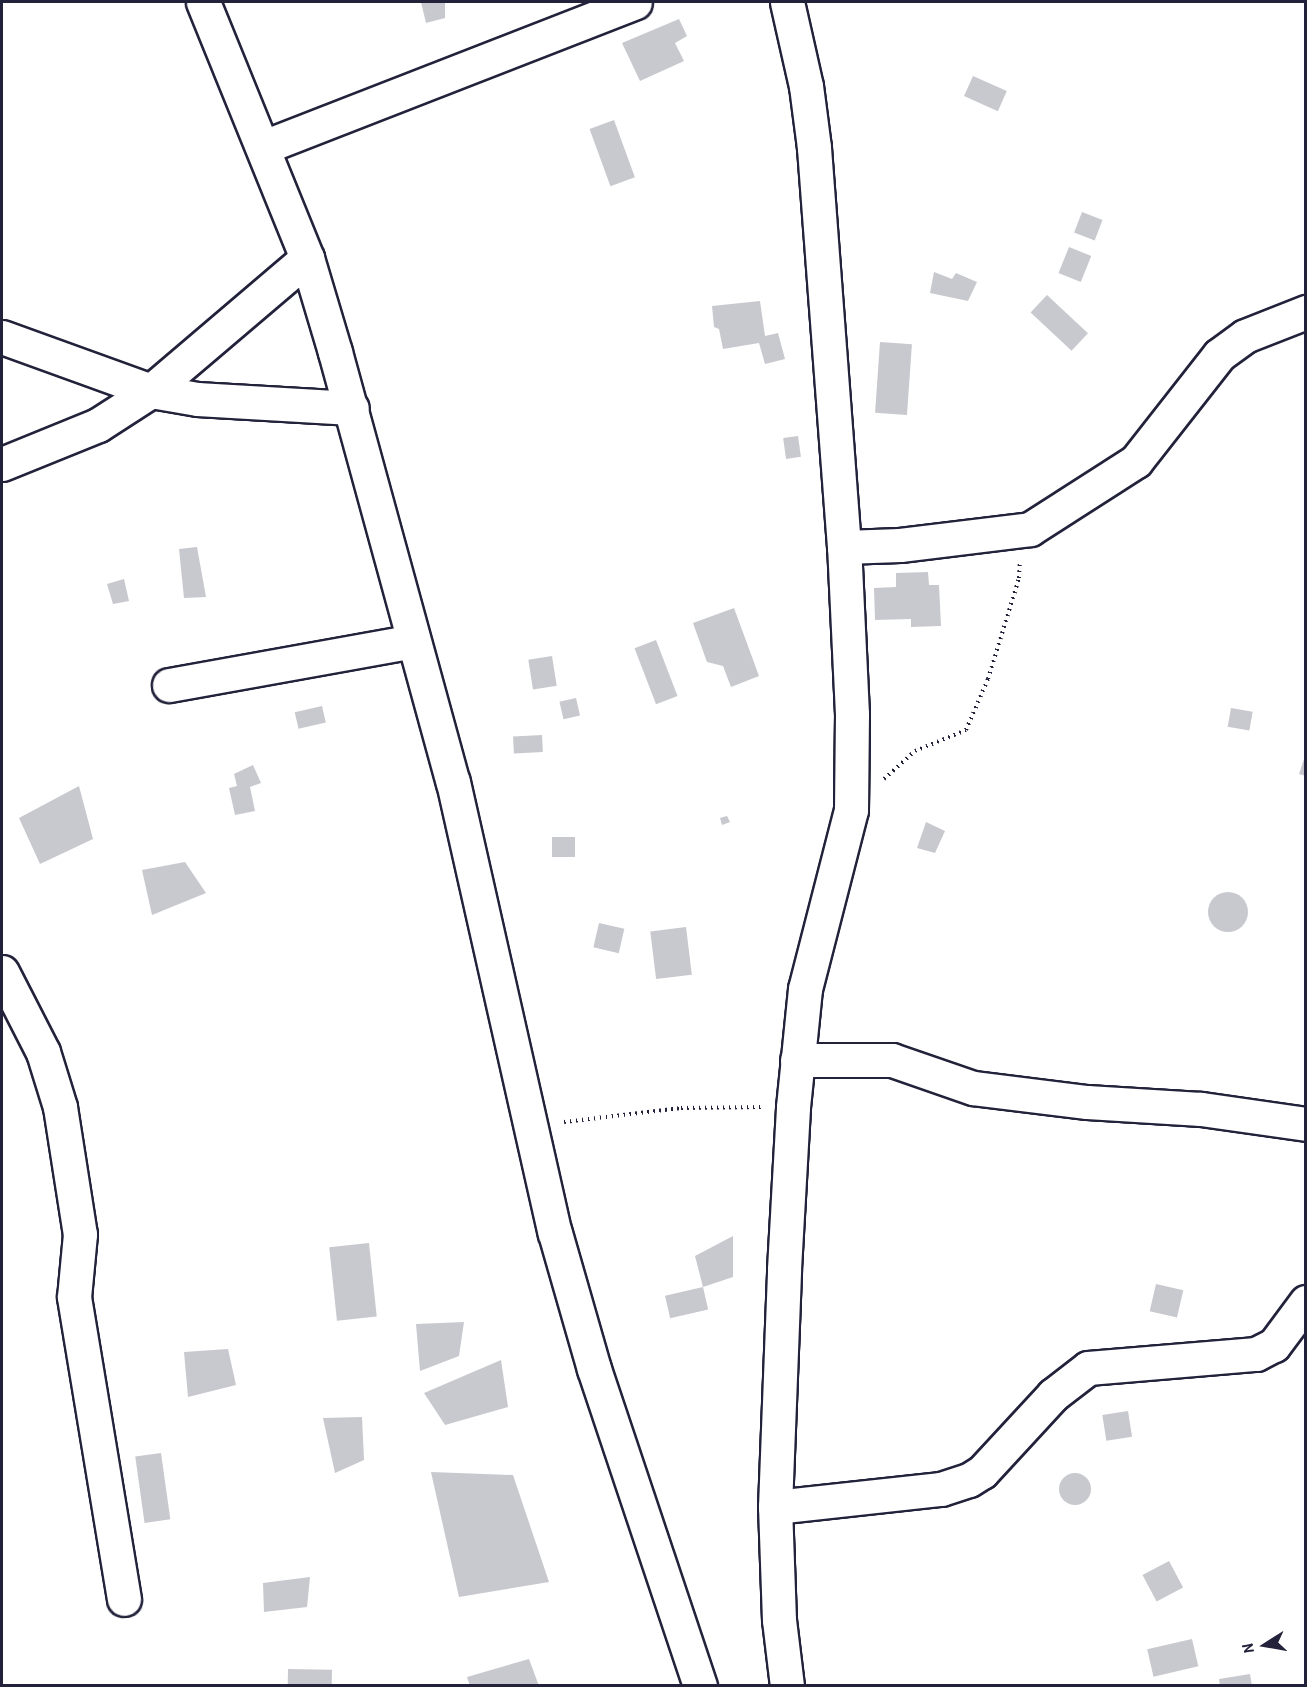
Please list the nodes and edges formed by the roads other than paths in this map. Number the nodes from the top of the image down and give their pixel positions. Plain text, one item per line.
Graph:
1 (203, 2) edge
2 (635, 2) edge
3 (787, 2) edge
4 (264, 147) junction
5 (307, 258) junction
6 (1305, 312) edge
7 (2, 337) edge
8 (151, 391) junction
9 (352, 408) junction
10 (2, 464) edge
11 (844, 547) junction
12 (413, 641) junction
13 (169, 685) dead end
14 (2, 972) edge
15 (797, 1060) junction
16 (1305, 1124) edge
17 (1305, 1302) edge
18 (776, 1508) junction
19 (124, 1599) dead end
20 (700, 1686) edge
21 (787, 1686) edge

1 - 4 street
2 - 4 street
3 - 11 street
4 - 5 street
5 - 8 street
5 - 9 street
6 - 11 street
7 - 8 street
8 - 9 street
8 - 10 street
9 - 12 street
11 - 15 street
12 - 13 street
12 - 20 street
14 - 19 street
15 - 16 street
15 - 18 street
17 - 18 street
18 - 21 street

